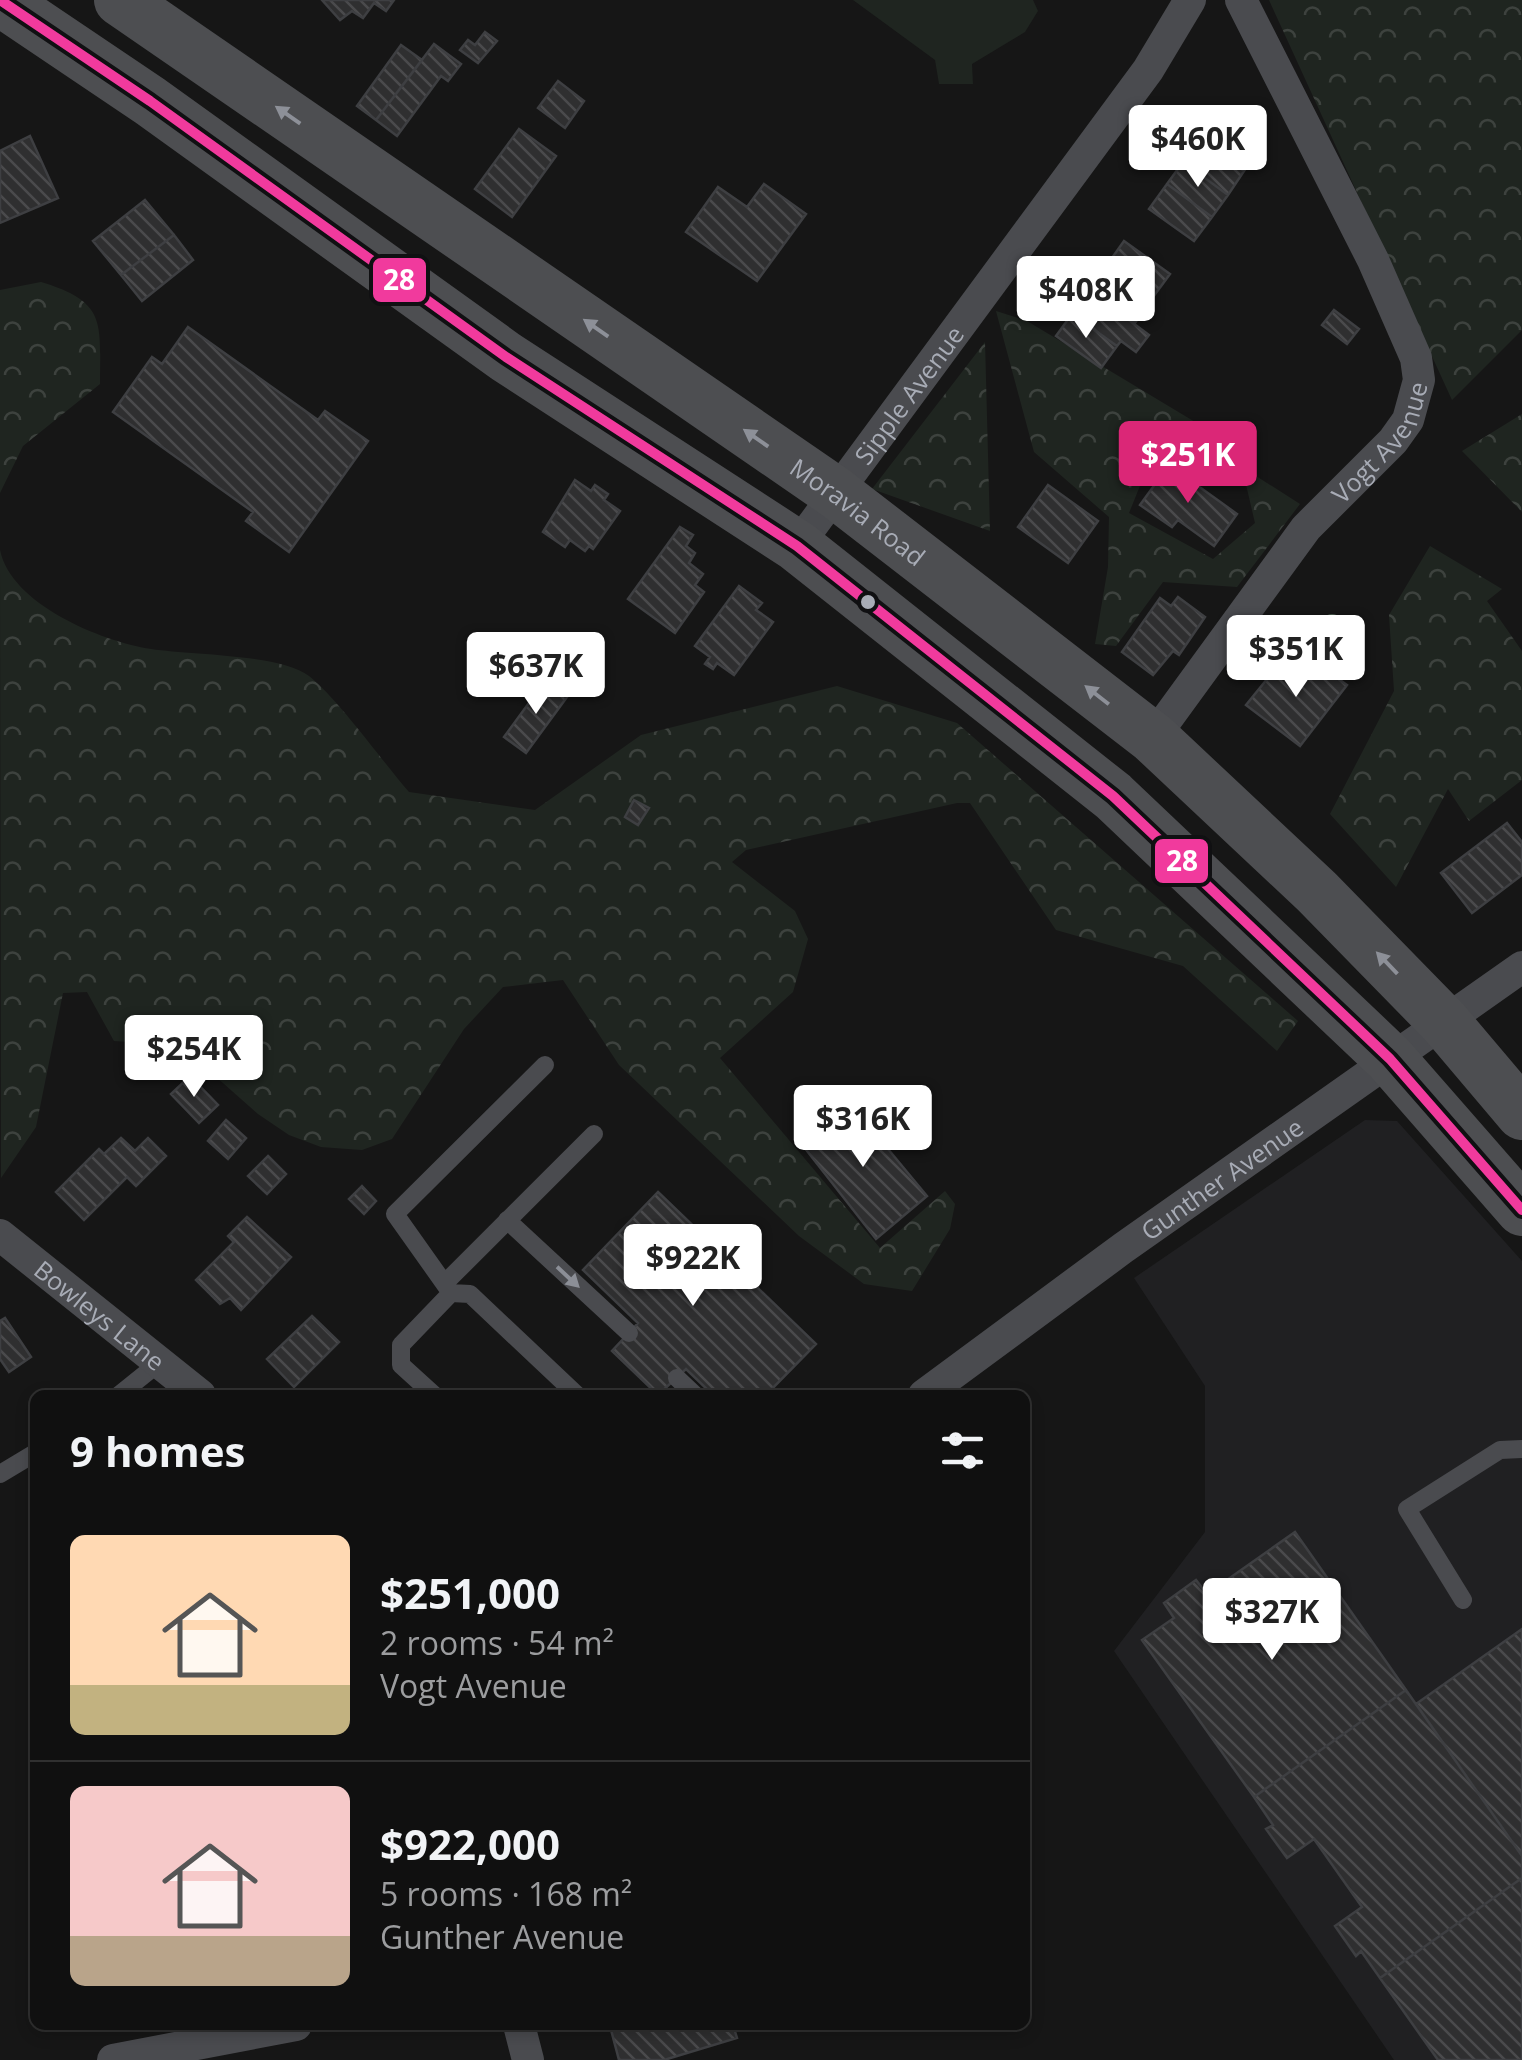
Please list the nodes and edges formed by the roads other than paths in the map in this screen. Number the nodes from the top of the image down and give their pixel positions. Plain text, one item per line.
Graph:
1 (0, 0) edge
2 (120, 0) edge
3 (1190, 0) edge
4 (1241, 0) edge
5 (836, 493) junction
6 (797, 546) junction
7 (1153, 738) junction
8 (1522, 967) edge
9 (1445, 1023) junction
10 (1390, 1059) junction
11 (545, 1065) dead end
12 (1522, 1114) edge
13 (594, 1134) dead end
14 (1522, 1210) edge
15 (507, 1220) junction
16 (0, 1235) edge
17 (448, 1287) junction
18 (629, 1333) dead end
19 (160, 1362) junction
20 (677, 1378) dead end
21 (125, 1390) edge
22 (194, 1390) edge
23 (428, 1390) edge
24 (572, 1390) edge
25 (689, 1390) edge
26 (931, 1390) edge
27 (1522, 1450) edge
28 (30, 1457) edge
29 (0, 1474) edge
30 (1463, 1600) dead end
31 (270, 2030) edge
32 (520, 2030) edge
33 (113, 2060) edge
34 (528, 2060) edge

1 - 6 main road
5 -> 2 main road, Moravia Road
3 - 5 street, Sipple Avenue
4 - 7 street, Vogt Avenue
5 - 6 street, Sipple Avenue
7 -> 5 main road, Moravia Road
6 - 10 main road
9 -> 7 main road, Moravia Road
8 - 9 street, Gunther Avenue
9 - 10 street, Gunther Avenue
9 - 12 main road, Moravia Road
10 - 14 main road
10 - 26 street, Gunther Avenue
11 - 17 lane
13 - 15 lane
15 - 17 lane
15 -> 18 lane
16 - 19 street, Bowleys Lane
17 - 23 lane
17 - 24 lane
19 - 21 lane
19 - 22 street, Bowleys Lane
20 - 25 lane
27 - 30 lane
28 - 29 lane
31 - 33 street
32 - 34 street

